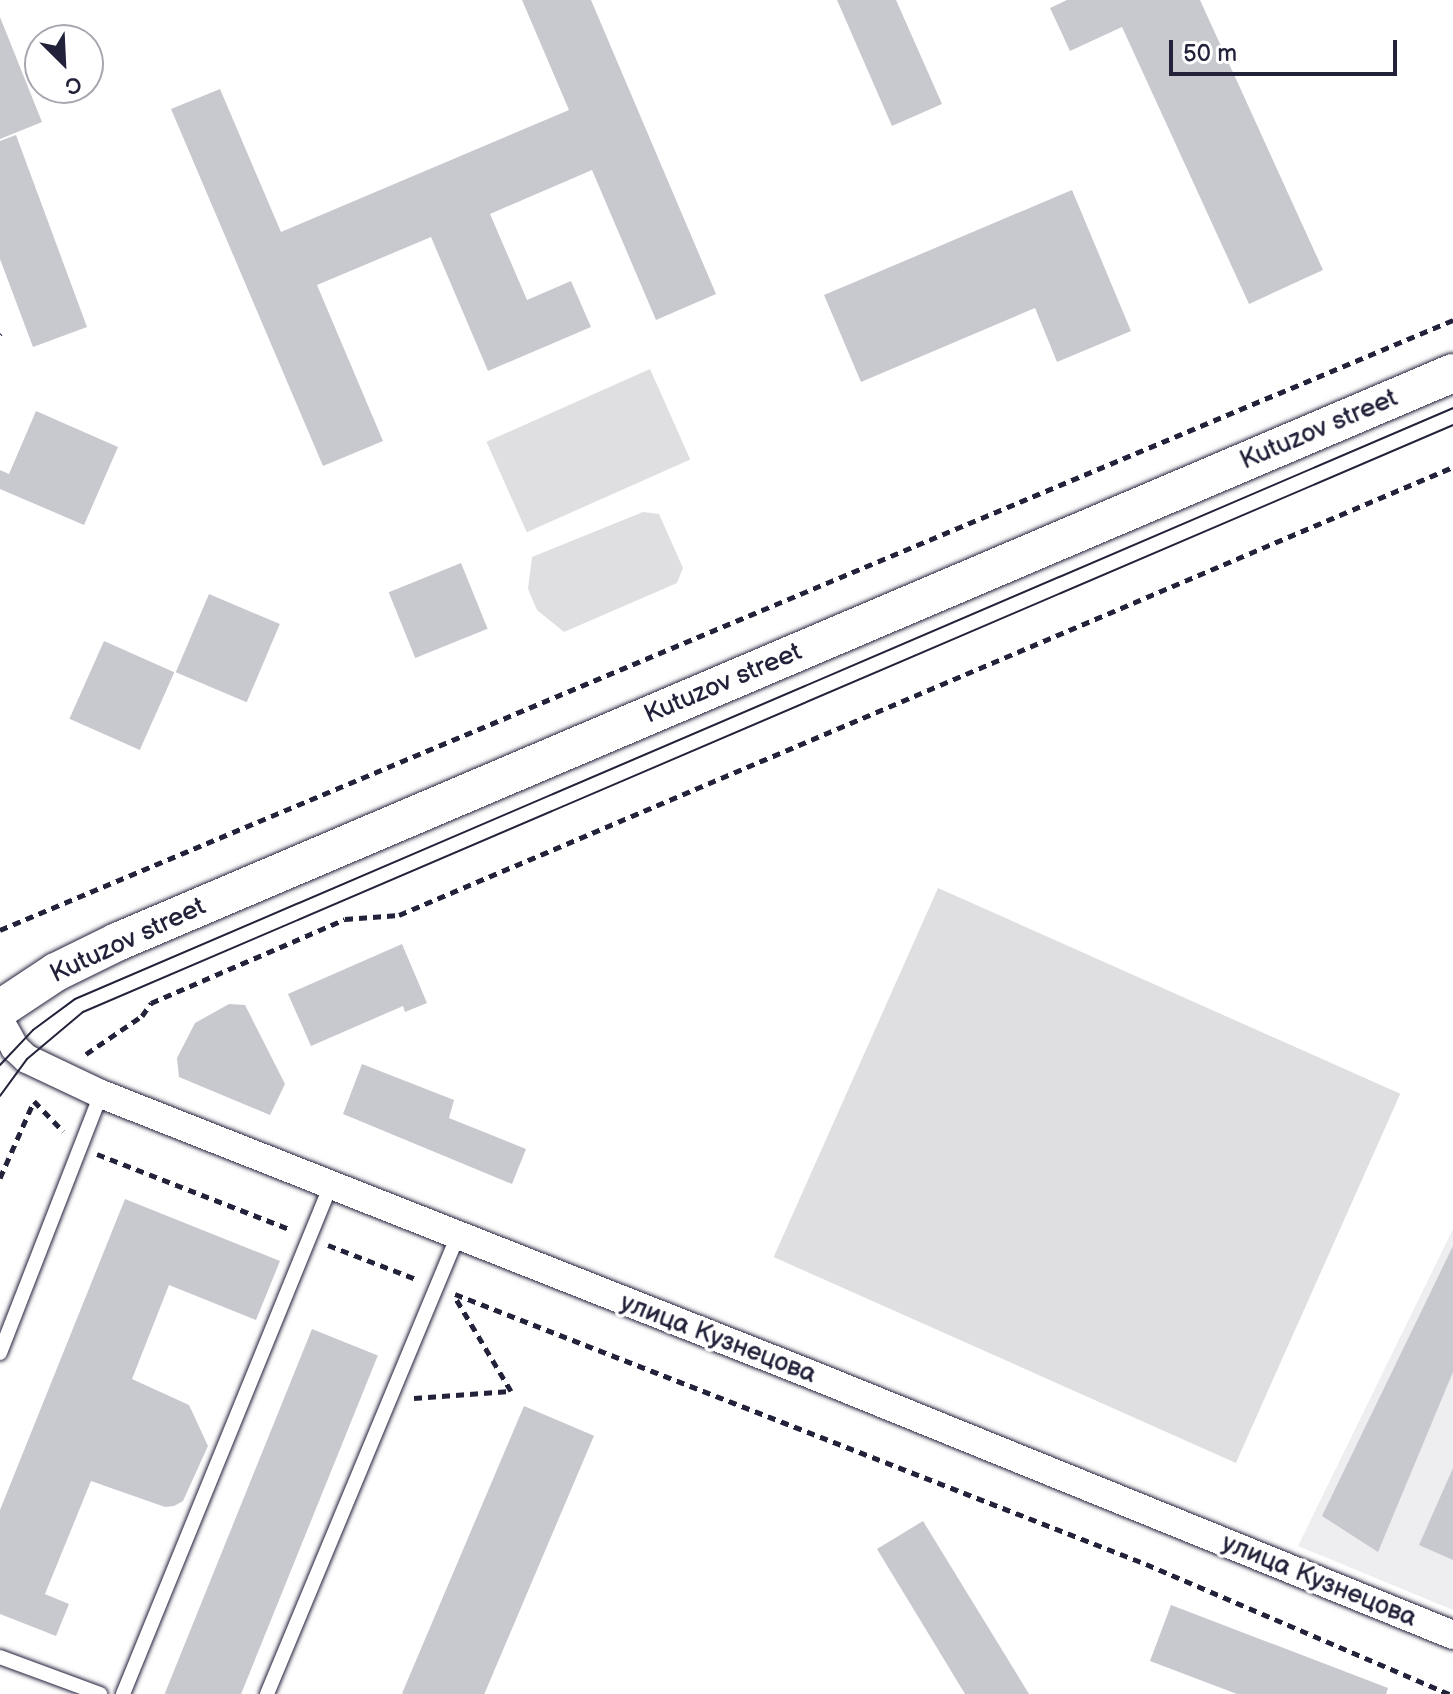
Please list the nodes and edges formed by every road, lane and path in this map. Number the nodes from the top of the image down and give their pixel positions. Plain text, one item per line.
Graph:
1 (1453, 320) edge
2 (1453, 373) edge
3 (1453, 467) edge
4 (0, 930) edge
5 (0, 1009) edge
6 (0, 1021) edge
7 (60, 1075) junction
8 (101, 1094) junction
9 (34, 1101) junction
10 (78, 1147) junction
11 (0, 1178) edge
12 (330, 1187) junction
13 (310, 1237) junction
14 (457, 1237) junction
15 (436, 1287) junction
16 (453, 1294) junction
17 (0, 1353) edge
18 (389, 1400) junction
19 (1453, 1635) edge
20 (0, 1657) edge
21 (100, 1694) edge
22 (123, 1694) edge
23 (267, 1694) edge
24 (1449, 1694) edge

1 - 4 path
2 - 5 main road, Kutuzov street
3 - 7 path
6 - 7 street, улица Кузнецова
7 - 8 street, улица Кузнецова
7 - 9 path
8 - 10 lane
8 - 12 street, улица Кузнецова
9 - 10 path
9 - 11 path
10 - 13 path
10 - 17 lane
12 - 13 lane
12 - 14 street, улица Кузнецова
13 - 15 path
13 - 22 lane
14 - 15 lane
14 - 19 street, улица Кузнецова
15 - 16 path
15 - 18 lane
16 - 18 path
16 - 24 path
18 - 23 lane
20 - 21 lane

